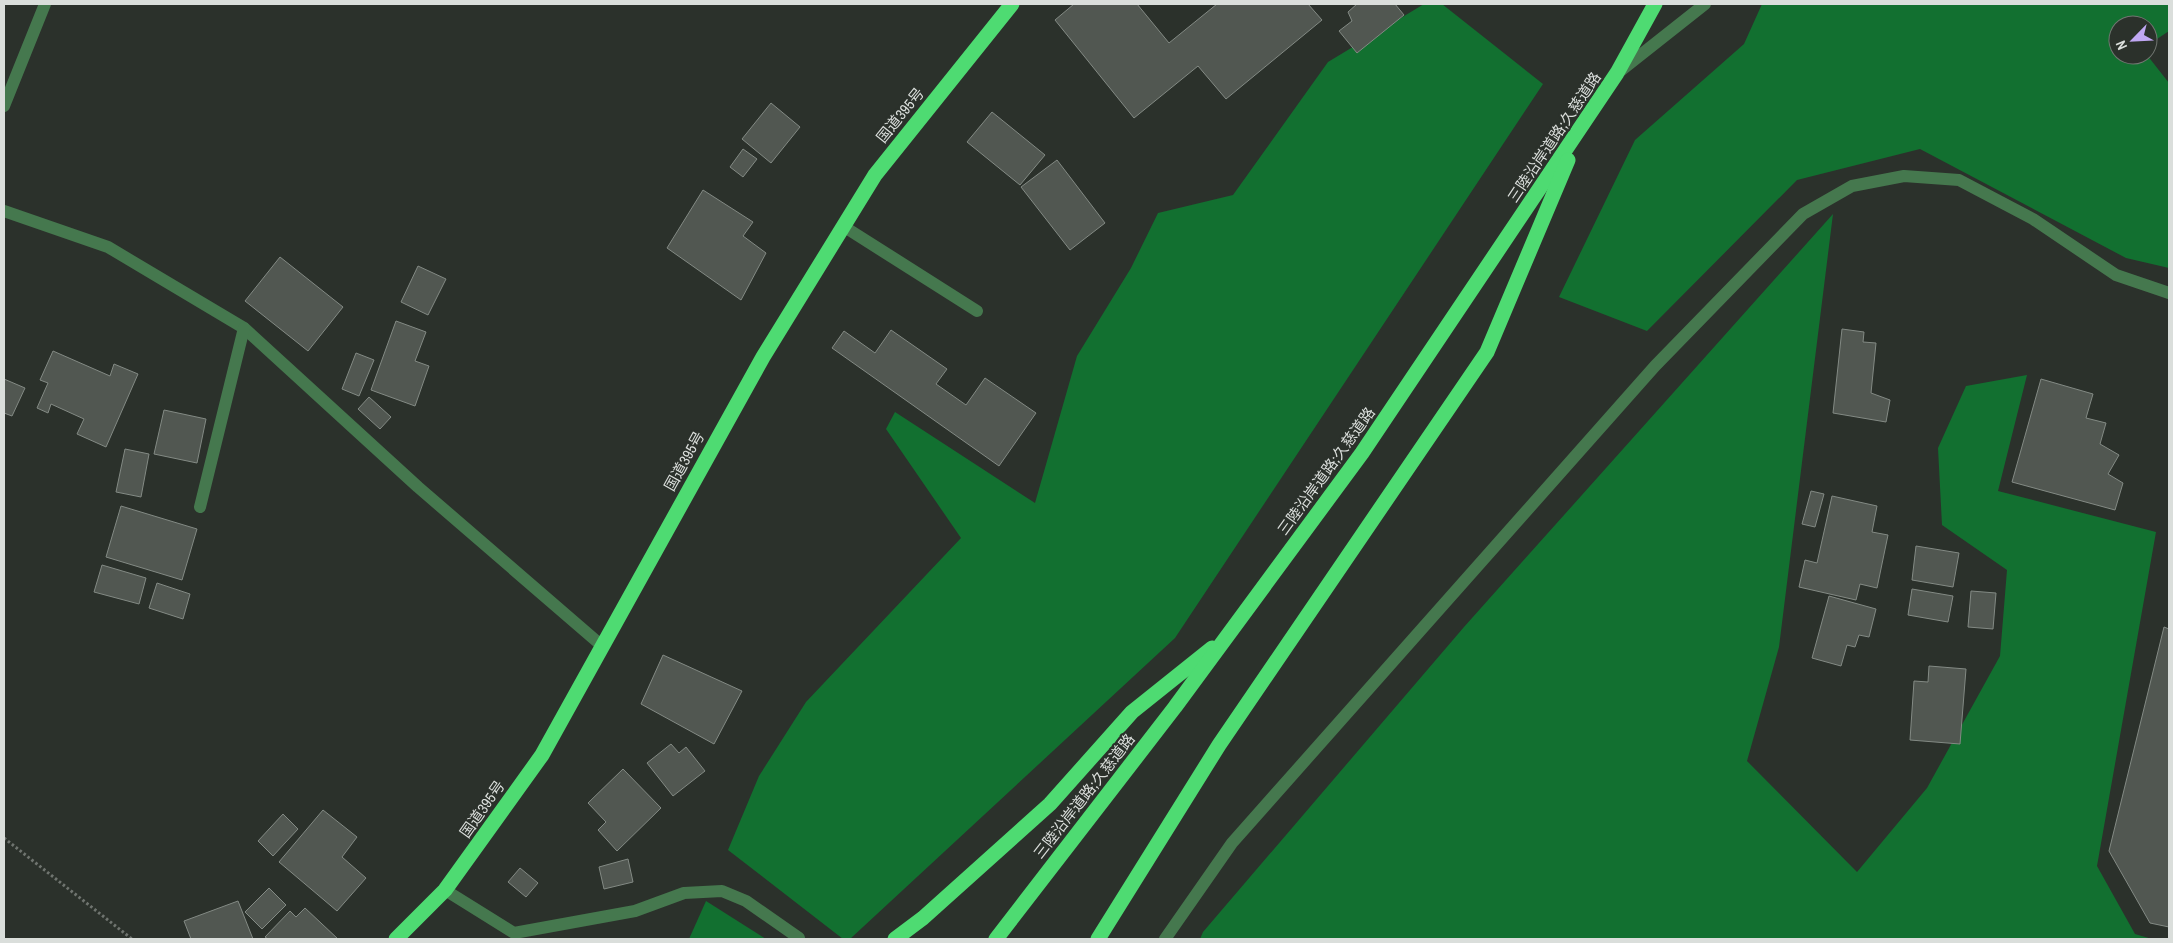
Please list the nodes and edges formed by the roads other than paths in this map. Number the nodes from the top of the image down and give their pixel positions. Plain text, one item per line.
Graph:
1 (45, 4) edge
2 (1012, 4) edge
3 (1655, 4) edge
4 (1705, 4) edge
5 (1618, 73) junction
6 (4, 106) edge
7 (1581, 128) junction
8 (4, 211) edge
9 (843, 226) junction
10 (2169, 292) edge
11 (978, 311) dead end
12 (244, 328) junction
13 (200, 507) dead end
14 (1229, 634) junction
15 (601, 645) junction
16 (445, 890) junction
17 (799, 938) edge
18 (396, 939) edge
19 (896, 939) edge
20 (996, 939) edge
21 (1098, 939) edge
22 (1165, 939) edge

1 - 6 street
2 - 9 highway, 国道395号
3 - 5 highway, 三陸沿岸道路;久慈道路
4 - 5 street
5 - 7 highway, 三陸沿岸道路;久慈道路
7 - 14 highway, 三陸沿岸道路;久慈道路
7 - 21 highway
8 - 12 street
9 - 11 street
9 - 15 highway, 国道395号
10 - 22 street
12 - 13 street
12 - 15 street
14 - 19 highway
14 - 20 highway, 三陸沿岸道路;久慈道路
15 - 16 highway, 国道395号
16 - 17 street
16 - 18 highway, 国道395号

